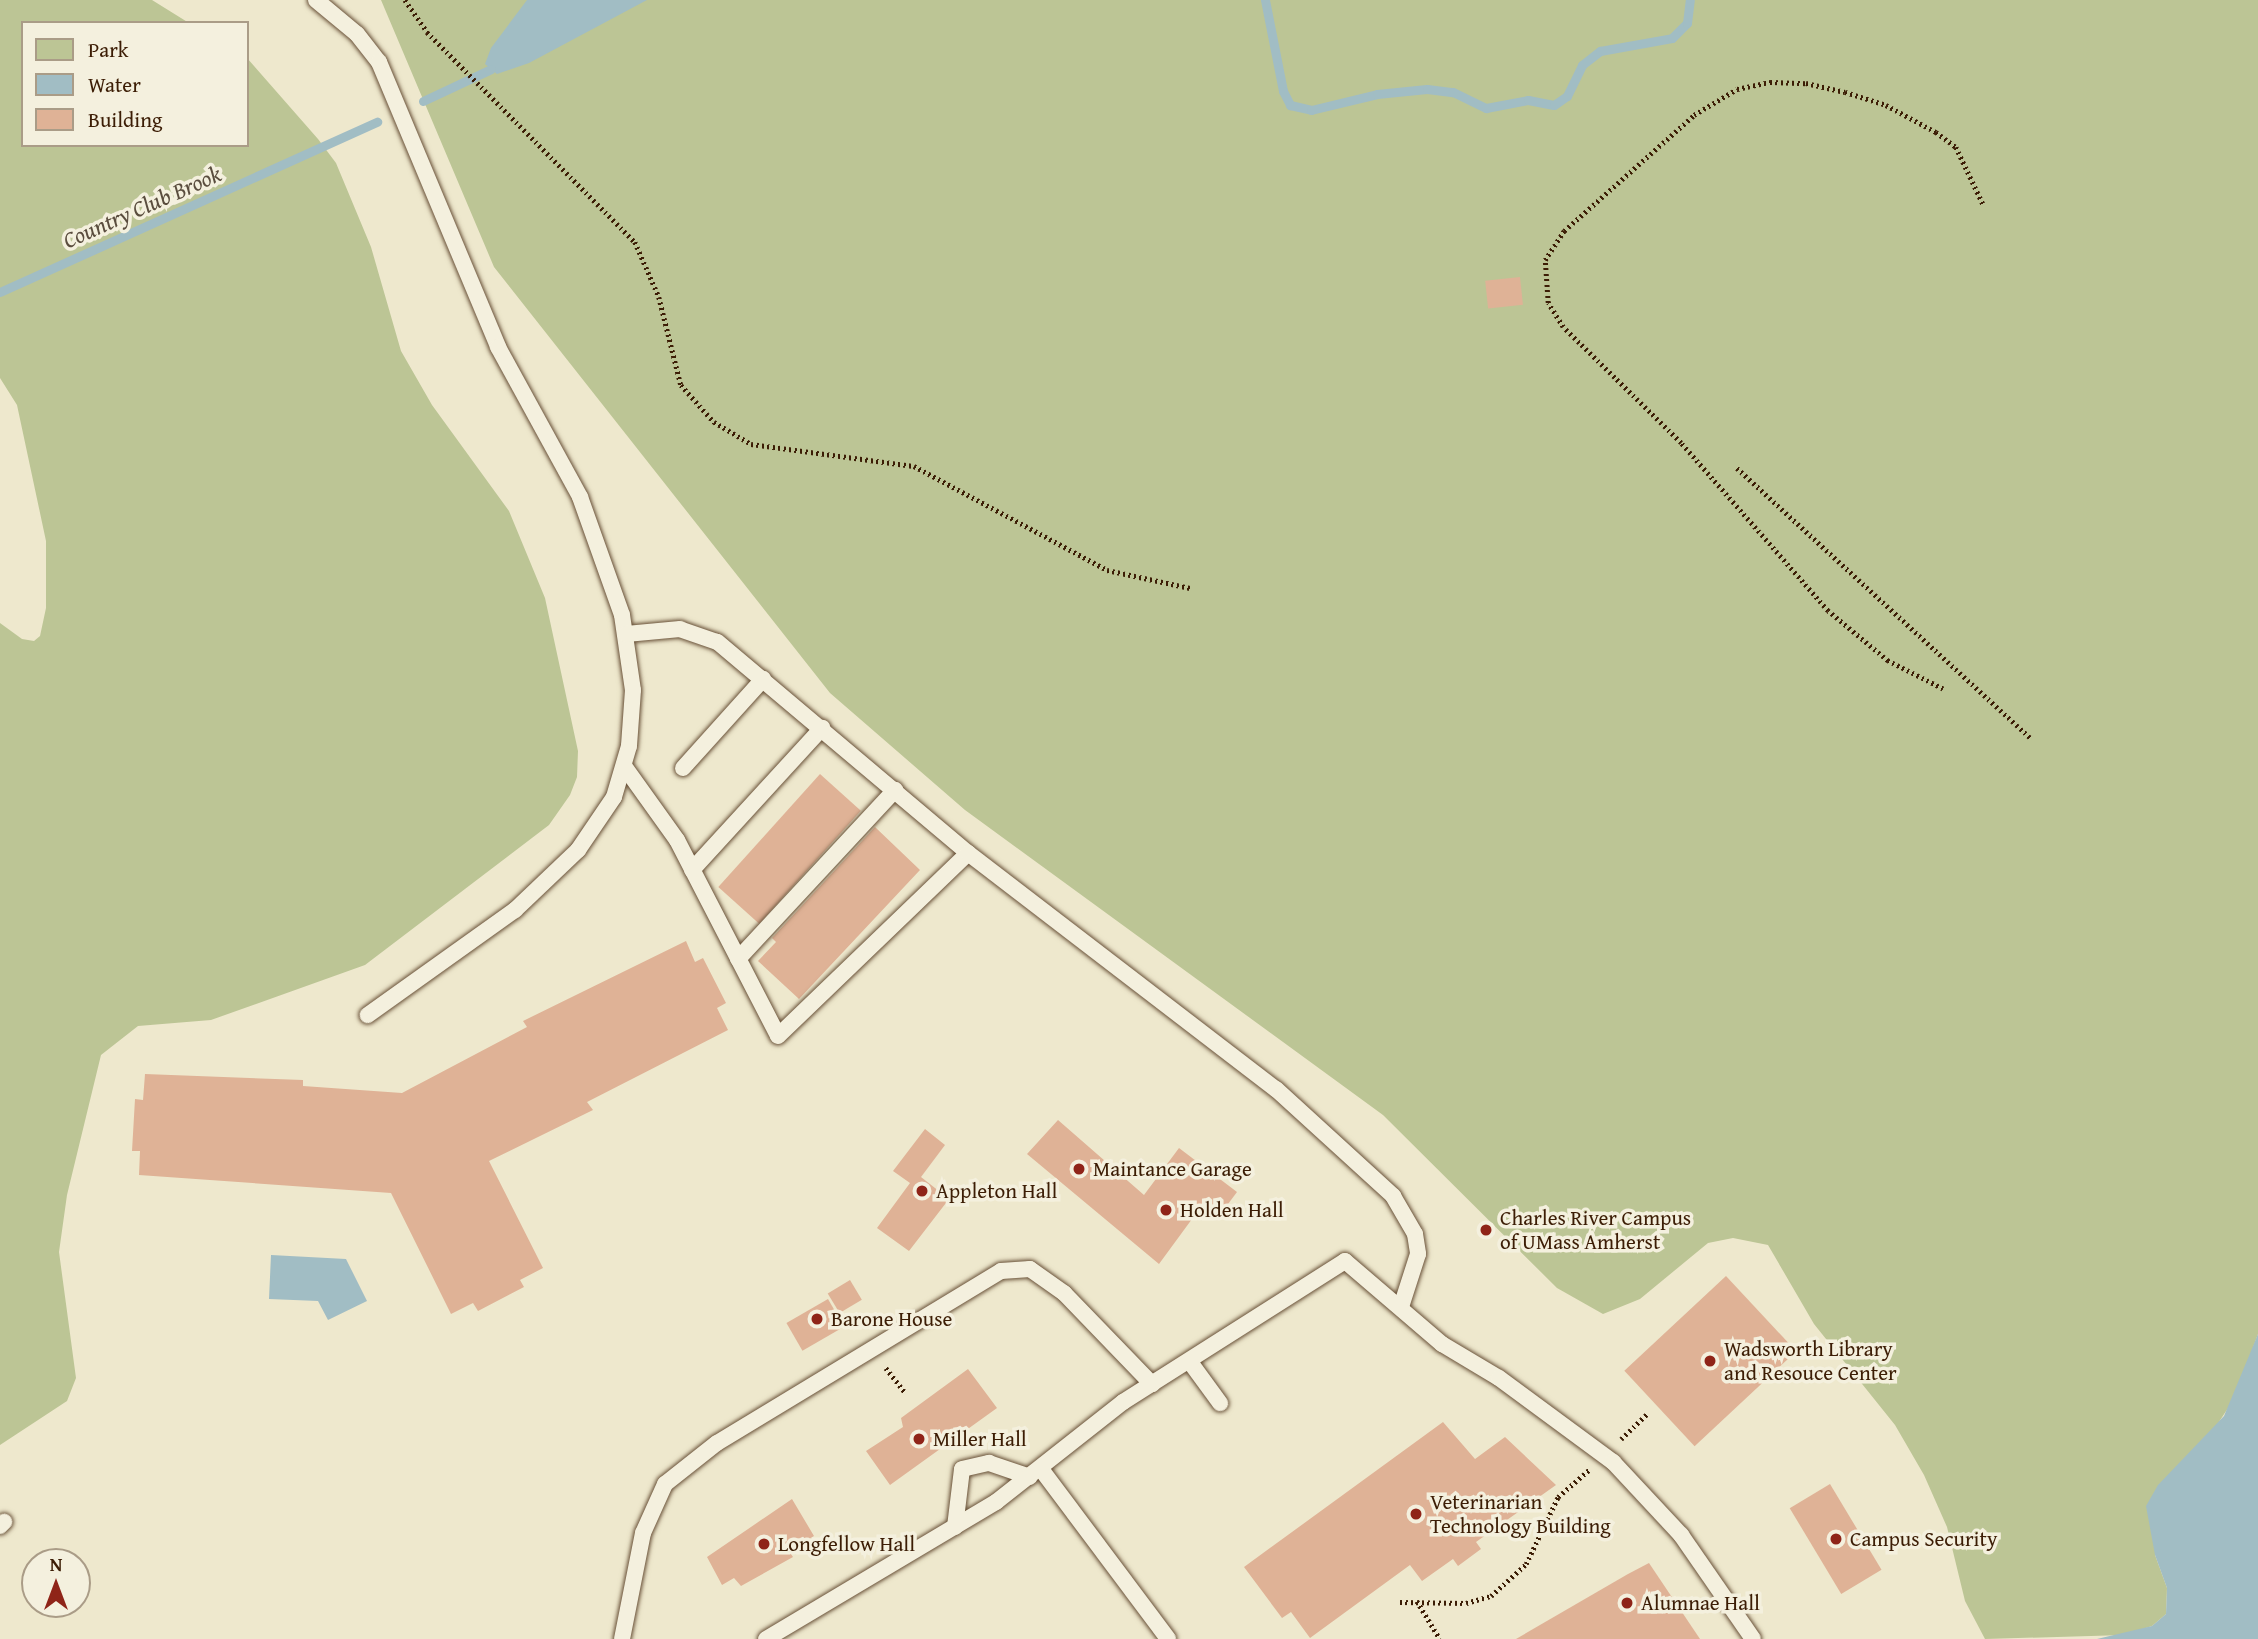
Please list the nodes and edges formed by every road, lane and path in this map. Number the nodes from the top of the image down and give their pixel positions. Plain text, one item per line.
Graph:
1 (316, 0) edge
2 (405, 0) edge
3 (1984, 206) dead end
4 (1737, 468) dead end
5 (1190, 588) dead end
6 (626, 634) junction
7 (763, 679) junction
8 (1943, 689) dead end
9 (822, 728) junction
10 (2031, 738) dead end
11 (624, 766) junction
12 (683, 768) dead end
13 (895, 790) junction
14 (968, 853) junction
15 (692, 870) junction
16 (738, 959) junction
17 (368, 1015) dead end
18 (1401, 1307) junction
19 (1190, 1362) junction
20 (1152, 1384) junction
21 (1220, 1403) dead end
22 (1648, 1413) dead end
23 (1604, 1454) junction
24 (1036, 1473) junction
25 (955, 1527) junction
26 (1416, 1601) junction
27 (1399, 1602) dead end
28 (622, 1639) edge
29 (766, 1639) edge
30 (1168, 1639) edge
31 (1440, 1639) edge
32 (1753, 1639) edge

1 - 6 lane
2 - 5 path
3 - 8 path
4 - 10 path
6 - 7 lane
6 - 11 lane
7 - 9 lane
7 - 12 lane
9 - 13 lane
9 - 15 lane
11 - 15 lane
11 - 17 lane
13 - 14 lane
13 - 16 lane
14 - 16 lane
14 - 18 lane
15 - 16 lane
18 - 19 lane
18 - 23 lane
19 - 20 lane
19 - 21 lane
20 - 24 lane
20 - 28 lane
22 - 23 path
23 - 26 path
23 - 32 lane
24 - 25 lane
24 - 25 lane
24 - 30 lane
25 - 29 lane
26 - 27 path
26 - 31 path

